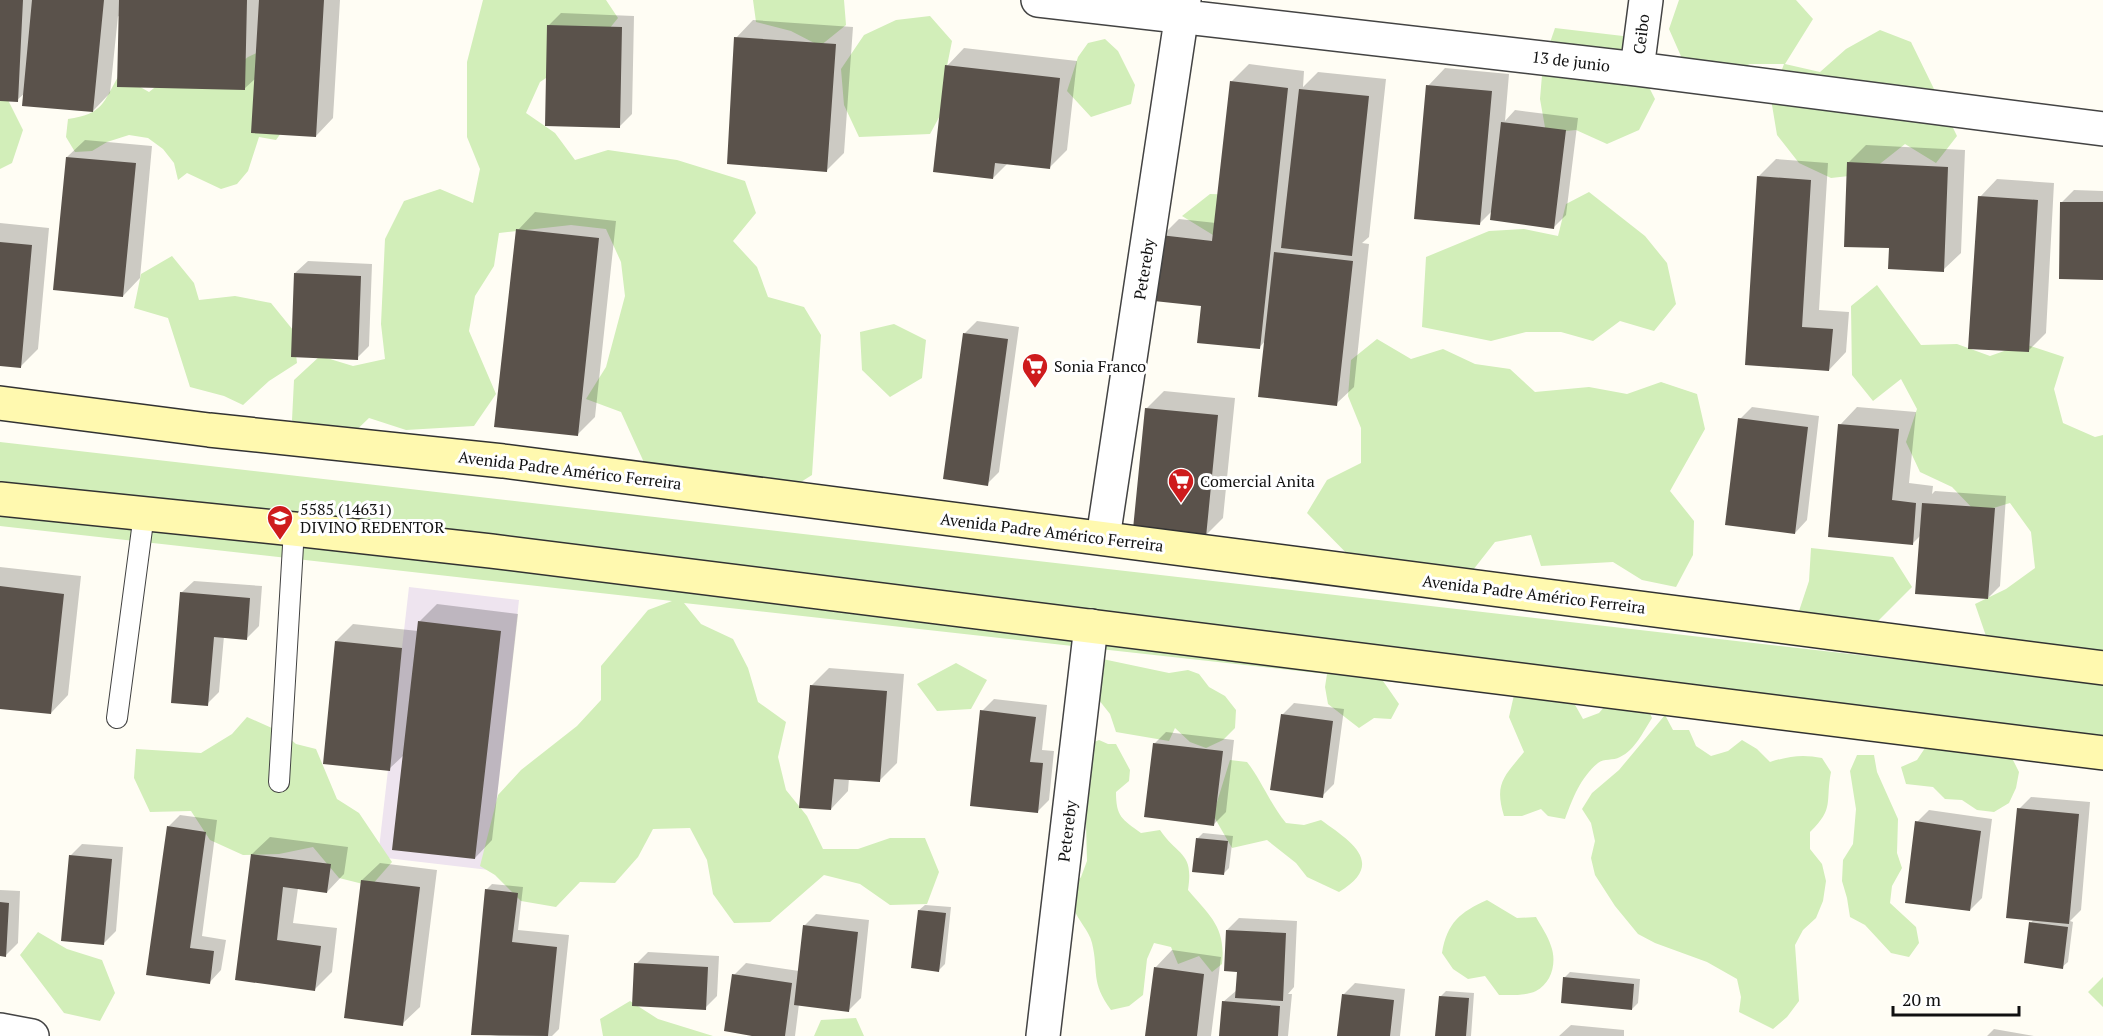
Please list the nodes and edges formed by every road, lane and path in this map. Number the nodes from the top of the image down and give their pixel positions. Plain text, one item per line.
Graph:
1 (1038, 0) edge
2 (1646, 0) edge
3 (1183, 8) edge
4 (1637, 69) junction
5 (2103, 125) edge
6 (0, 404) edge
7 (0, 499) edge
8 (144, 514) junction
9 (294, 529) junction
10 (1103, 538) junction
11 (1091, 626) junction
12 (2103, 669) edge
13 (117, 718) dead end
14 (2103, 753) edge
15 (279, 782) dead end
16 (0, 1030) edge
17 (32, 1036) edge
18 (1043, 1036) edge

1 - 3 street, 13 de junio
2 - 4 street, Ceibo
3 - 4 street, 13 de junio
3 - 10 street, Petereby
4 - 5 street, 13 de junio
6 - 10 street, Avenida Padre Américo Ferreira
7 - 8 street
8 - 9 street
8 - 13 lane
9 - 11 street
9 - 15 lane
10 - 12 street, Avenida Padre Américo Ferreira
11 - 14 street
11 - 18 street, Petereby
16 - 17 street

